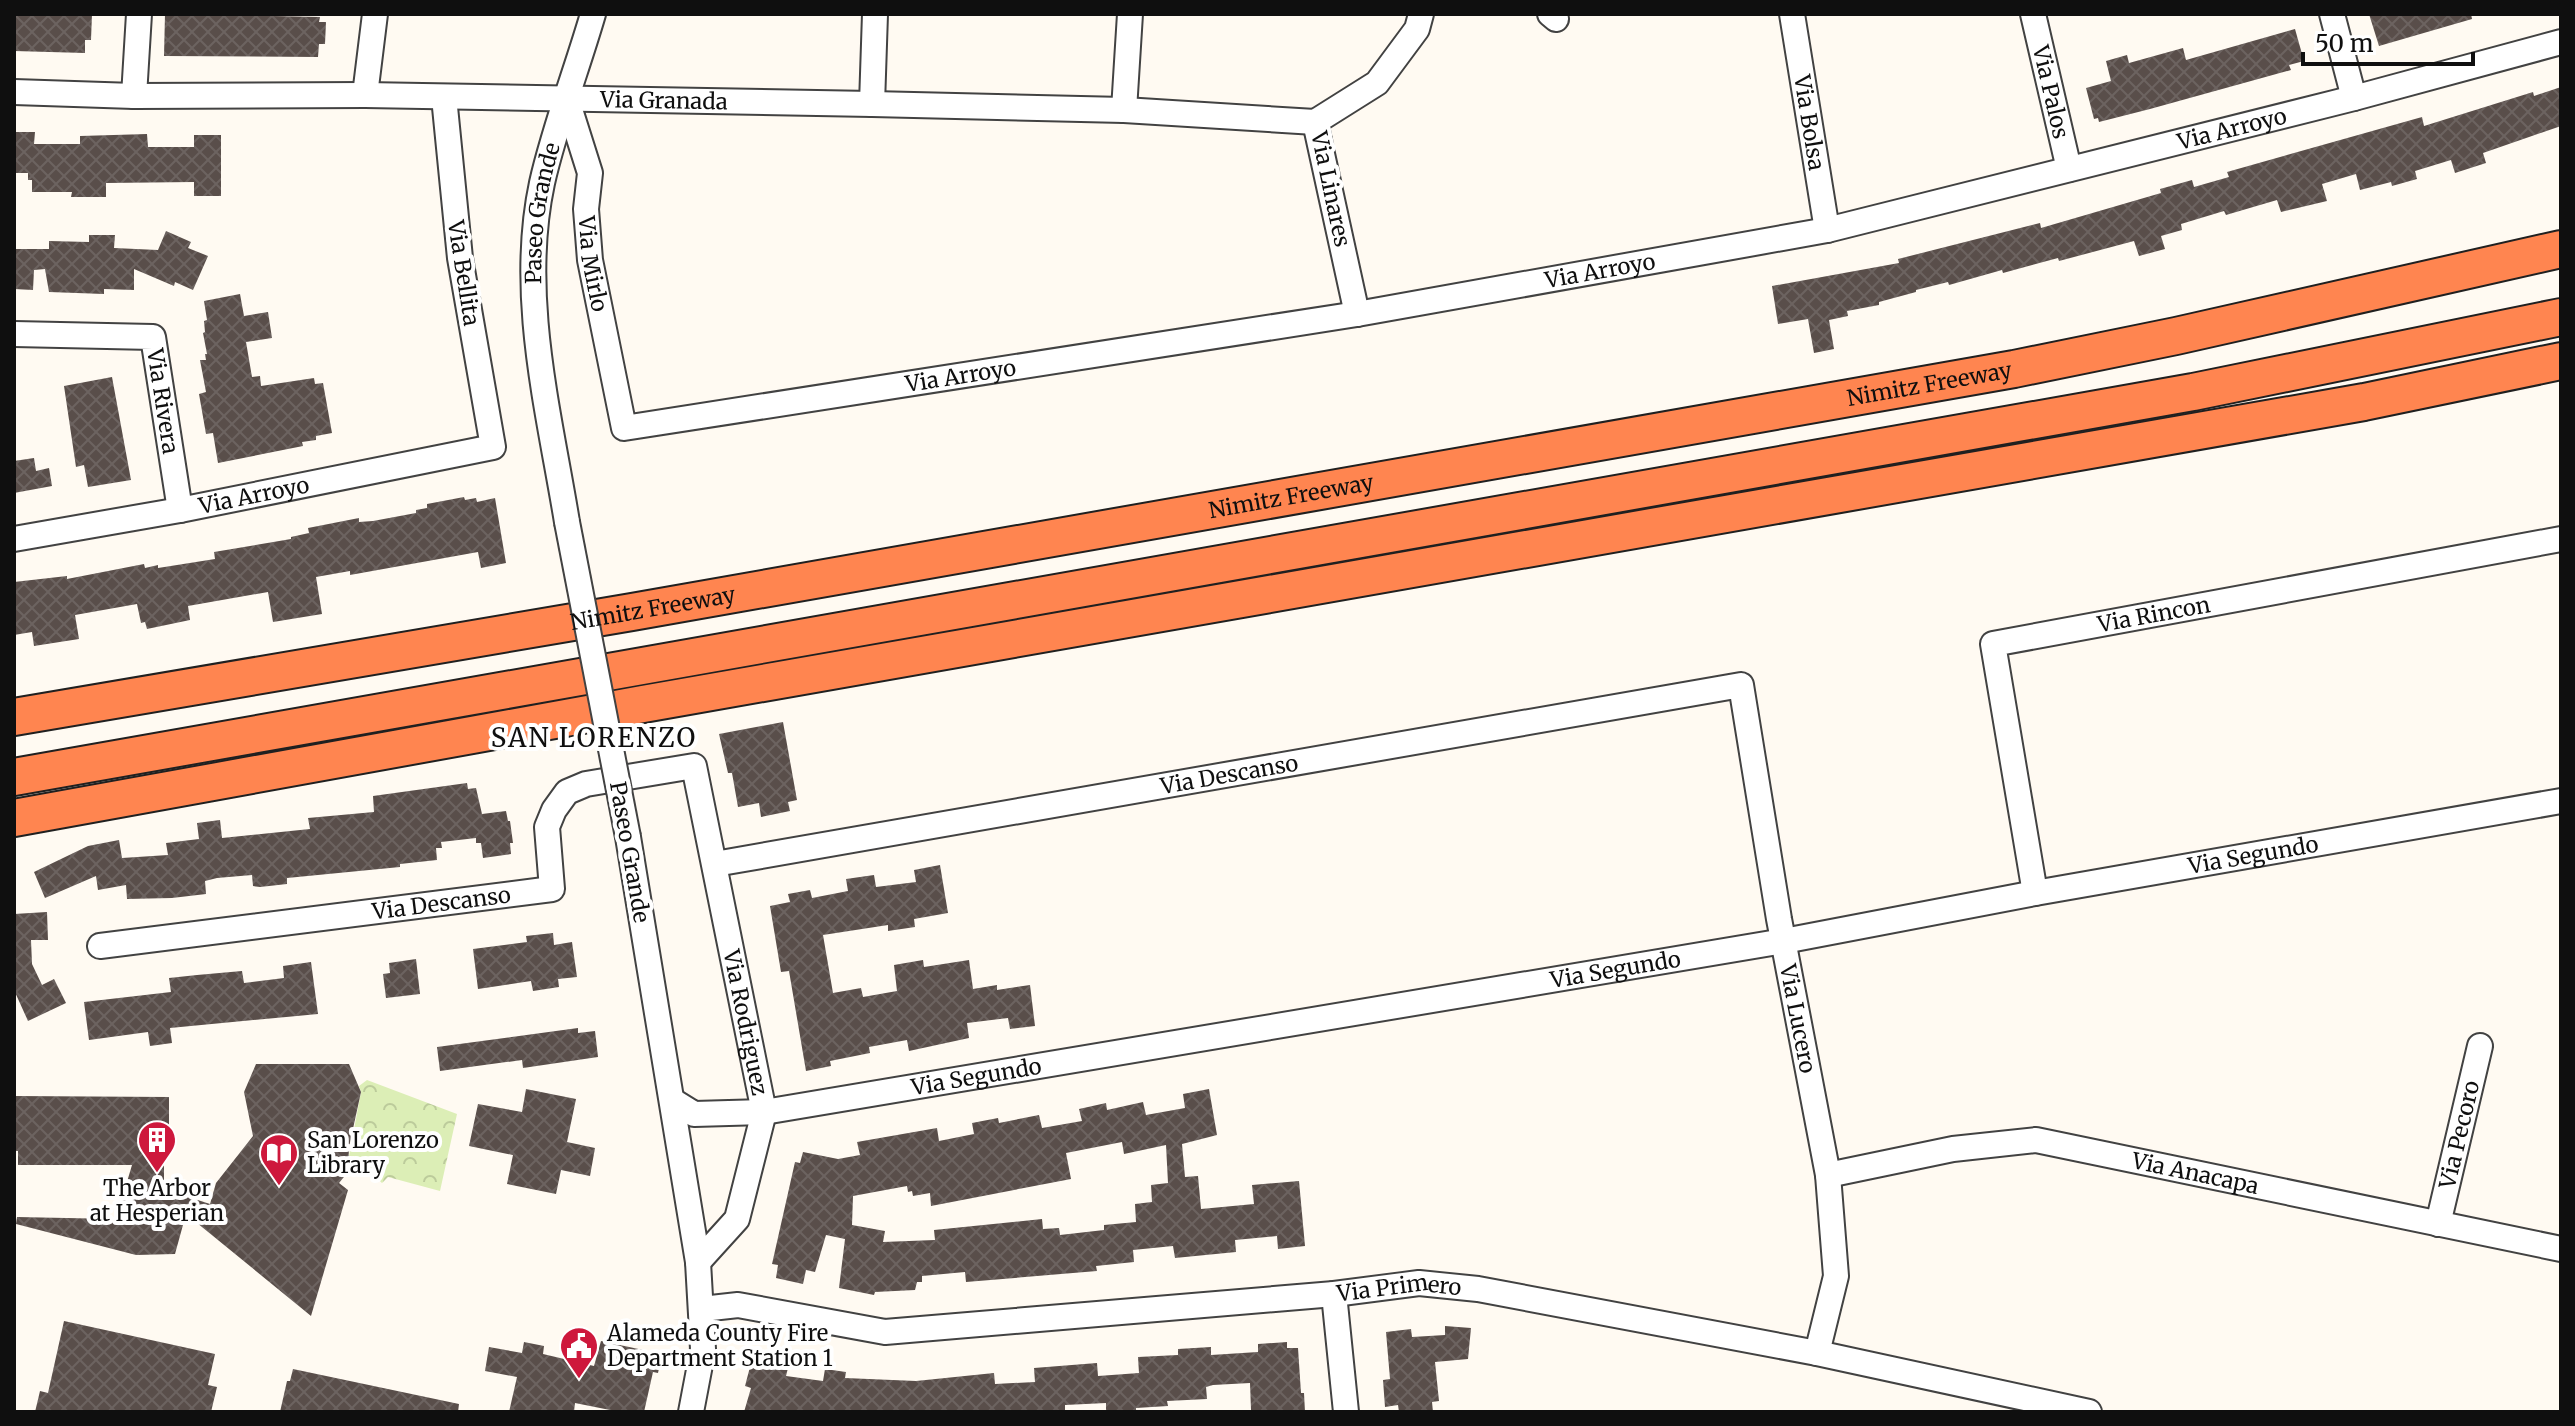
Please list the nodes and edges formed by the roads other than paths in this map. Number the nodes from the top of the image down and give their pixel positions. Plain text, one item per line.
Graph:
1 (139, 14) edge
2 (375, 14) edge
3 (593, 14) edge
4 (875, 14) edge
5 (1130, 14) edge
6 (1421, 14) edge
7 (1792, 14) edge
8 (2033, 14) edge
9 (2332, 14) edge
10 (2561, 42) edge
11 (14, 92) edge
12 (365, 95) junction
13 (134, 96) junction
14 (444, 97) junction
15 (2354, 98) junction
16 (567, 100) junction
17 (872, 104) junction
18 (1124, 110) junction
19 (1315, 122) junction
20 (2069, 169) junction
21 (1827, 230) junction
22 (2561, 249) edge
23 (1357, 314) junction
24 (2561, 317) edge
25 (14, 334) edge
26 (2561, 361) edge
27 (624, 428) joint
28 (493, 447) joint
29 (180, 510) junction
30 (14, 539) edge
31 (2561, 539) edge
32 (1741, 685) joint
33 (14, 717) edge
34 (694, 766) joint
35 (14, 777) edge
36 (2561, 801) edge
37 (14, 818) edge
38 (715, 864) junction
39 (2035, 893) junction
40 (1784, 941) junction
41 (100, 946) dead end
42 (2480, 1046) dead end
43 (673, 1101) junction
44 (764, 1112) junction
45 (1828, 1175) junction
46 (2438, 1224) junction
47 (2561, 1249) edge
48 (698, 1262) junction
49 (1334, 1294) junction
50 (702, 1309) junction
51 (1817, 1353) junction
52 (691, 1412) edge
53 (1346, 1412) edge
54 (2089, 1412) edge

1 - 13 street
2 - 12 street
3 - 16 street, Paseo Grande
4 - 17 street
5 - 18 street
6 - 19 street, Via Linares
7 - 21 street, Via Bolsa
8 - 20 street, Via Palos
9 - 15 street
10 - 15 street, Via Arroyo
11 - 13 street, Via Granada
12 - 13 street, Via Granada
12 - 14 street, Via Granada
14 - 16 street, Via Granada
14 - 28 street, Via Bellita
15 - 20 street, Via Arroyo
16 - 17 street, Via Granada
16 - 27 street, Via Mirlo
16 - 43 street, Paseo Grande, bridge
17 - 18 street, Via Granada
18 - 19 street, Via Granada
19 - 23 street, Via Linares
20 - 21 street, Via Arroyo
21 - 23 street, Via Arroyo
22 - 33 highway, Nimitz Freeway
23 - 27 street, Via Arroyo
24 - 35 highway
25 - 29 street, Via Rivera
26 - 37 highway
28 - 29 street, Via Arroyo
29 - 30 street, Via Arroyo
31 - 39 street, Via Rincon
32 - 38 street, Via Descanso
32 - 40 street, Via Lucero
34 - 38 street, Via Rodriguez
34 - 41 street, Via Descanso
36 - 39 street, Via Segundo
38 - 44 street, Via Rodriguez
39 - 40 street, Via Segundo
40 - 44 street, Via Segundo
40 - 45 street, Via Lucero
42 - 46 street, Via Pecoro
43 - 44 street, Via Segundo
43 - 48 street, Paseo Grande
44 - 48 street, Via Rodriguez
45 - 46 street, Via Anacapa
45 - 51 street, Via Lucero
46 - 47 street, Via Anacapa
48 - 50 street, Paseo Grande
49 - 50 street, Via Primero
49 - 51 street, Via Primero
49 - 53 street
50 - 52 street, Paseo Grande
51 - 54 street, Via Primero

